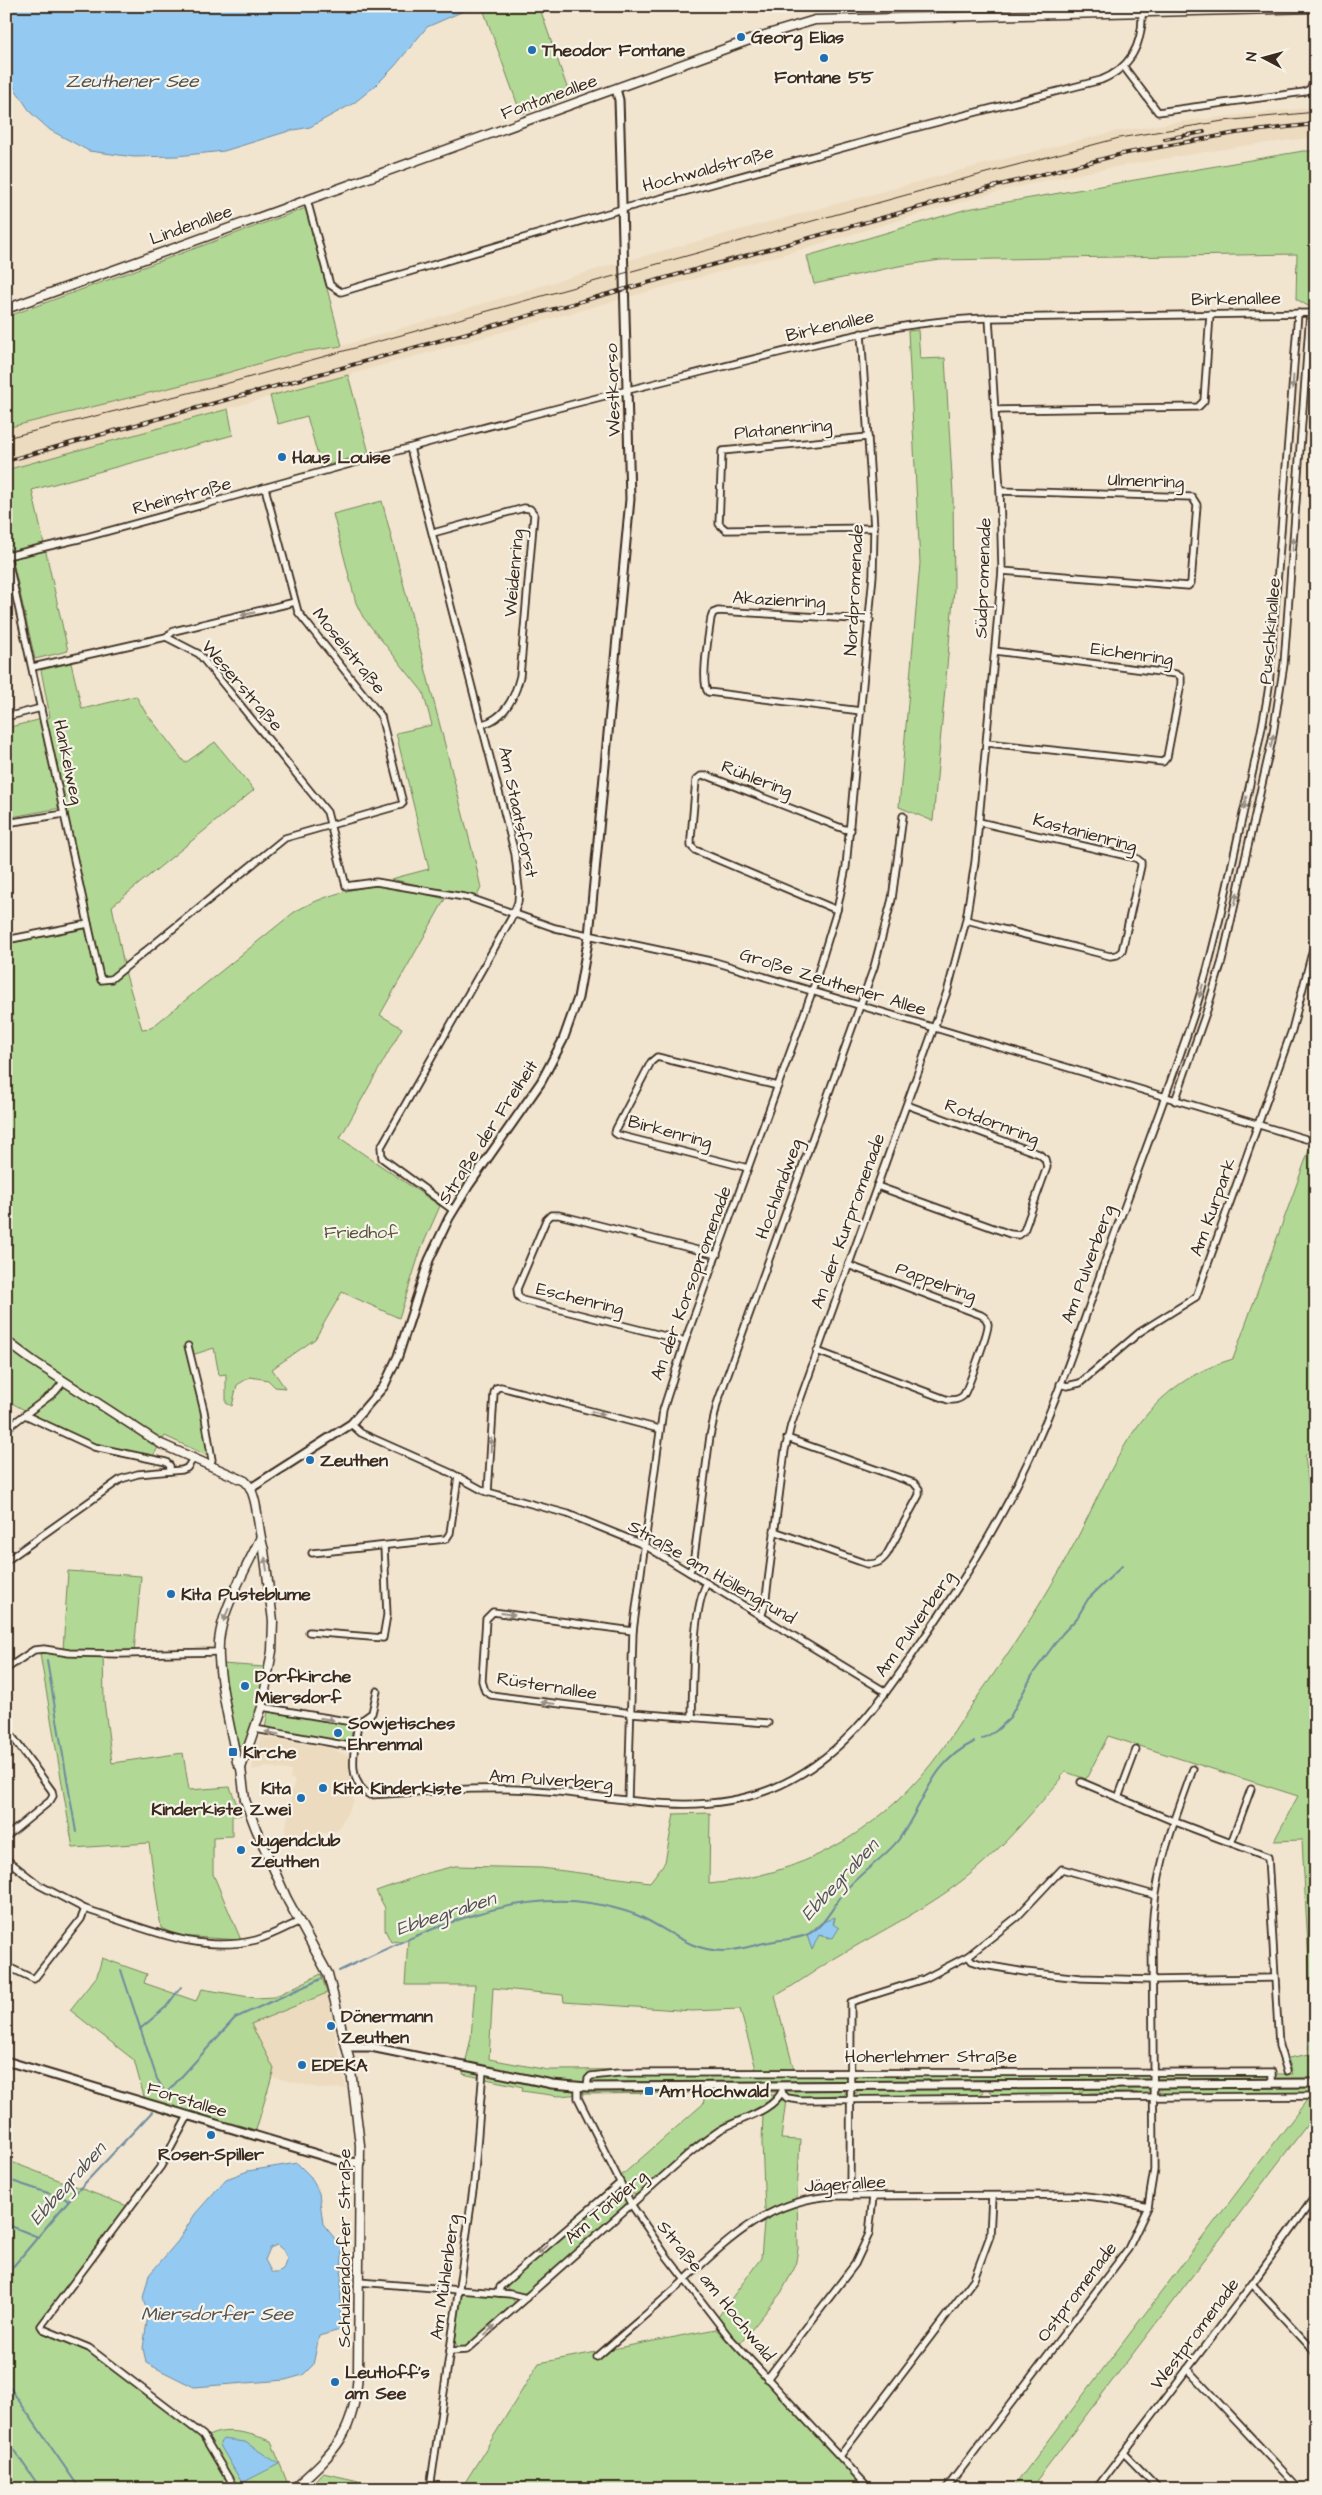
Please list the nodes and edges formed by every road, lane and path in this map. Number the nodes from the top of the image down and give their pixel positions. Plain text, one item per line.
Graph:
1 (1316, 8) edge
2 (1142, 12) junction
3 (1316, 31) edge
4 (1124, 67) junction
5 (616, 89) junction
6 (387, 171) joint
7 (307, 200) junction
8 (622, 209) junction
9 (6, 308) edge
10 (1298, 313) junction
11 (1313, 313) edge
12 (1210, 314) junction
13 (989, 318) junction
14 (861, 333) junction
15 (628, 389) junction
16 (995, 410) junction
17 (868, 437) junction
18 (410, 448) junction
19 (364, 461) joint
20 (265, 488) junction
21 (1000, 491) junction
22 (874, 528) junction
23 (433, 533) junction
24 (7, 554) edge
25 (1002, 571) junction
26 (295, 602) junction
27 (870, 620) junction
28 (166, 637) junction
29 (995, 651) junction
30 (33, 667) junction
31 (612, 691) joint
32 (41, 708) junction
33 (861, 711) junction
34 (6, 717) edge
35 (482, 724) junction
36 (987, 743) junction
37 (854, 789) joint
38 (64, 814) junction
39 (903, 816) dead end
40 (979, 822) junction
41 (6, 823) edge
42 (330, 825) junction
43 (851, 830) junction
44 (978, 839) joint
45 (346, 886) joint
46 (837, 910) junction
47 (513, 915) junction
48 (966, 920) junction
49 (88, 924) junction
50 (589, 936) junction
51 (1316, 937) edge
52 (6, 940) edge
53 (1214, 944) joint
54 (812, 992) junction
55 (861, 1006) junction
56 (935, 1028) junction
57 (778, 1086) junction
58 (1164, 1098) junction
59 (1175, 1101) junction
60 (907, 1105) junction
61 (1258, 1126) junction
62 (1306, 1139) dead end
63 (748, 1168) junction
64 (877, 1186) junction
65 (453, 1210) junction
66 (716, 1255) junction
67 (848, 1265) junction
68 (6, 1341) edge
69 (685, 1341) junction
70 (188, 1346) dead end
71 (818, 1351) junction
72 (64, 1381) junction
73 (1060, 1384) junction
74 (25, 1415) junction
75 (351, 1424) junction
76 (6, 1428) edge
77 (660, 1429) junction
78 (787, 1438) junction
79 (193, 1459) junction
80 (209, 1466) junction
81 (170, 1471) junction
82 (458, 1477) junction
83 (251, 1488) junction
84 (488, 1493) junction
85 (774, 1531) junction
86 (260, 1539) junction
87 (644, 1545) junction
88 (384, 1546) junction
89 (312, 1553) dead end
90 (6, 1561) edge
91 (689, 1572) junction
92 (706, 1583) junction
93 (761, 1617) junction
94 (633, 1631) junction
95 (310, 1632) dead end
96 (218, 1652) junction
97 (6, 1670) edge
98 (377, 1691) dead end
99 (886, 1692) junction
100 (262, 1706) junction
101 (631, 1712) junction
102 (692, 1717) junction
103 (358, 1723) junction
104 (768, 1723) dead end
105 (6, 1728) edge
106 (255, 1729) junction
107 (355, 1747) junction
108 (1136, 1750) dead end
109 (241, 1768) junction
110 (1193, 1769) dead end
111 (1080, 1782) dead end
112 (1251, 1789) dead end
113 (1118, 1798) junction
114 (628, 1801) junction
115 (1174, 1821) junction
116 (6, 1837) edge
117 (1231, 1843) junction
118 (6, 1859) edge
119 (1154, 1896) junction
120 (85, 1909) junction
121 (298, 1922) junction
122 (968, 1956) junction
123 (6, 1966) edge
124 (1273, 1978) junction
125 (1152, 1980) junction
126 (347, 2047) junction
127 (6, 2061) edge
128 (483, 2070) junction
129 (1154, 2070) junction
130 (1287, 2071) dead end
131 (850, 2072) junction
132 (1272, 2083) junction
133 (1316, 2083) edge
134 (1154, 2084) junction
135 (850, 2085) junction
136 (578, 2086) junction
137 (587, 2087) junction
138 (782, 2090) junction
139 (1316, 2096) edge
140 (1154, 2097) junction
141 (850, 2099) junction
142 (188, 2116) junction
143 (360, 2164) junction
144 (620, 2183) junction
145 (1316, 2195) edge
146 (850, 2196) junction
147 (992, 2196) junction
148 (873, 2197) junction
149 (631, 2204) junction
150 (1148, 2207) junction
151 (685, 2280) junction
152 (359, 2282) junction
153 (1252, 2284) junction
154 (458, 2290) junction
155 (499, 2293) junction
156 (526, 2298) junction
157 (450, 2351) junction
158 (1316, 2353) edge
159 (597, 2357) dead end
160 (1187, 2369) junction
161 (767, 2379) junction
162 (1124, 2452) junction
163 (840, 2456) junction
164 (1295, 2484) dead end
165 (235, 2489) edge
166 (294, 2489) edge
167 (430, 2489) edge
168 (870, 2489) edge
169 (946, 2489) edge
170 (1096, 2489) edge
171 (1159, 2489) edge

1 - 2 main road, Fontaneallee
2 - 4 street
2 - 5 main road, Fontaneallee
3 - 4 street
4 - 8 street, Hochwaldstraße
5 - 6 main road, Fontaneallee
5 - 8 street, Westkorso
6 - 7 main road, Lindenallee
7 - 8 street, Hochwaldstraße
7 - 9 main road, Lindenallee
8 - 15 street, Westkorso
10 - 11 street, Birkenallee
10 - 12 street, Birkenallee
10 -> 53 street, Puschkinallee
59 -> 11 street, Puschkinallee
12 - 13 street, Birkenallee
12 - 16 street
13 - 14 street, Birkenallee
13 - 16 street, Südpromenade
14 - 15 street, Birkenallee
14 - 17 street, Nordpromenade
15 - 18 street, Birkenallee
15 - 31 street, Westkorso
16 - 21 street, Südpromenade
17 - 22 street, Nordpromenade
17 - 22 street, Platanenring
18 - 19 street, Birkenallee
18 - 23 street, Am Staatsforst
19 - 20 street, Rheinstraße
20 - 24 street, Rheinstraße
20 - 26 street, Moselstraße
21 - 25 street, Südpromenade
21 - 25 street, Ulmenring
22 - 27 street, Nordpromenade
23 - 35 street, Am Staatsforst
23 - 35 street, Weidenring
24 - 30 street, Hankelweg
25 - 29 street, Südpromenade
26 -> 28 street
26 - 42 street, Moselstraße
27 - 33 street, Nordpromenade
27 - 33 street, Akazienring
28 - 30 street
28 - 42 street, Weserstraße
29 - 36 street, Südpromenade
29 - 36 street, Eichenring
30 - 32 street, Hankelweg
31 - 50 street, Straße der Freiheit
32 - 34 street
32 - 38 street, Hankelweg
33 - 37 street, Nordpromenade
35 - 47 street, Am Staatsforst
36 - 40 street, Südpromenade
37 - 43 street, An der Korsopromenade
38 - 41 street
38 - 49 street, Hankelweg
39 - 55 street, Hochlandweg
40 - 44 street, Südpromenade
40 - 48 street, Kastanienring
42 - 45 street, Weserstraße
42 - 49 street, Hankelweg
43 - 46 street, An der Korsopromenade
43 - 46 street, Rühlering
44 - 48 street, An der Kurpromenade
45 - 47 street, Große Zeuthener Allee
46 - 54 street, An der Korsopromenade
47 - 50 street, Große Zeuthener Allee
47 - 65 street, Am Staatsforst
48 - 56 street, An der Kurpromenade
49 - 52 street
50 - 54 street, Große Zeuthener Allee
50 - 65 street, Straße der Freiheit
51 - 61 street, Am Kurpark
53 -> 58 street, Am Pulverberg
54 - 55 street, Große Zeuthener Allee
54 - 57 street, An der Korsopromenade
55 - 56 street, Große Zeuthener Allee
55 - 91 street, Hochlandweg
56 - 58 street, Große Zeuthener Allee
56 - 60 street, An der Kurpromenade
57 - 63 street, An der Korsopromenade
57 - 63 street, Birkenring
58 - 59 street, Große Zeuthener Allee
58 - 73 street, Am Pulverberg
59 - 61 street, Große Zeuthener Allee
60 - 64 street, An der Kurpromenade
60 - 64 street, Rotdornring
61 - 62 street, Große Zeuthener Allee
61 - 73 street, Am Kurpark
63 - 66 street, An der Korsopromenade
64 - 67 street, An der Kurpromenade
65 - 75 street, Straße der Freiheit
66 - 69 street, An der Korsopromenade
66 - 69 street, Eschenring
67 - 71 street, An der Kurpromenade
67 - 71 street, Pappelring
68 - 72 main road
69 - 77 street, An der Korsopromenade
70 - 80 street
71 - 78 street, An der Kurpromenade
72 - 74 street
72 - 79 main road
73 - 99 street, Am Pulverberg
74 - 76 street
74 - 81 street
75 - 82 street, Straße am Höllengrund
75 - 83 street, Straße der Freiheit
84 -> 77 street
77 - 87 street, An der Korsopromenade
78 - 85 street, An der Kurpromenade
78 - 85 street
79 - 80 main road
79 - 81 street
80 - 83 main road
81 - 90 street
82 - 84 street, Straße am Höllengrund
82 - 88 street
83 - 86 main road
84 - 87 street, Straße am Höllengrund
85 - 93 street, An der Kurpromenade
86 -> 96 main road, Schulzendorfer Straße
100 -> 86 main road
87 - 91 street, Straße am Höllengrund
87 - 94 street, An der Korsopromenade
88 - 89 street
88 - 95 street
91 - 92 street, Straße am Höllengrund
92 - 93 street, Straße am Höllengrund
92 - 102 street
93 - 99 street, Straße am Höllengrund
94 - 101 street, An der Korsopromenade
101 -> 94 street, Rüsternallee
96 - 97 street
96 - 109 main road, Schulzendorfer Straße
98 - 103 street
99 - 114 street, Am Pulverberg
100 -> 103 street
100 - 106 main road
101 - 102 street, Rüsternallee
101 - 114 street, An der Korsopromenade
102 - 104 street, Rüsternallee
103 - 107 street, Am Pulverberg
105 - 116 street
107 -> 106 street
106 - 109 main road
107 - 114 street, Am Pulverberg
108 - 113 street
109 - 121 main road, Schulzendorfer Straße
110 - 115 street, Ostpromenade
111 - 113 street
112 - 117 street
113 - 115 street
115 - 117 street
115 - 119 street, Ostpromenade
117 - 124 street
118 - 120 street
119 - 122 street
119 - 125 street, Ostpromenade
120 - 121 street
120 - 123 street
121 - 126 main road, Schulzendorfer Straße
122 - 125 street
122 - 131 street
124 - 125 street
124 - 130 street
125 - 129 street, Ostpromenade
126 - 128 street, Hoherlehmer Straße
126 - 143 main road, Schulzendorfer Straße
127 - 142 street, Forstallee
128 - 136 street, Hoherlehmer Straße
128 - 154 street, Am Mühlenberg
129 - 131 street, Hoherlehmer Straße
129 - 132 street, Hoherlehmer Straße
129 - 134 street, Ostpromenade
131 - 135 street
131 - 137 street, Hoherlehmer Straße
132 - 133 street, Hoherlehmer Straße
132 - 134 street, Hoherlehmer Straße
134 - 135 street, Hoherlehmer Straße
134 - 140 street, Ostpromenade
135 - 138 street, Hoherlehmer Straße
135 - 141 street
136 - 137 street, Hoherlehmer Straße
136 - 144 street, Straße am Hochwald
137 - 138 street, Hoherlehmer Straße
138 - 141 street, Hoherlehmer Straße
138 - 149 street, Am Tonberg
139 - 140 street, Hoherlehmer Straße
140 - 141 street, Hoherlehmer Straße
140 - 150 street, Ostpromenade
141 - 146 street
142 - 143 street, Forstallee
142 - 165 street
143 - 152 main road, Schulzendorfer Straße
144 - 149 street, Straße am Hochwald
144 -> 155 street, Am Tonberg
145 - 153 street, Westpromenade
146 - 148 street, Jägerallee
146 - 151 street, Jägerallee
147 - 148 street, Jägerallee
147 - 150 street, Jägerallee
147 - 163 street
148 - 161 street
149 - 151 street, Straße am Hochwald
149 - 156 street, Am Tonberg
150 - 169 street, Ostpromenade
151 - 159 street, Jägerallee
151 - 161 street, Straße am Hochwald
152 - 154 street
152 - 166 main road, Schulzendorfer Straße
153 - 158 street
153 - 160 street, Westpromenade
154 - 155 street
154 - 157 street, Am Mühlenberg
155 - 156 street
157 -> 156 street, Am Tonberg
157 - 167 street, Am Mühlenberg
160 - 162 street, Westpromenade
160 - 164 street
161 - 163 street, Straße am Hochwald
162 - 170 street, Westpromenade
162 - 171 street
163 - 168 street, Straße am Hochwald

